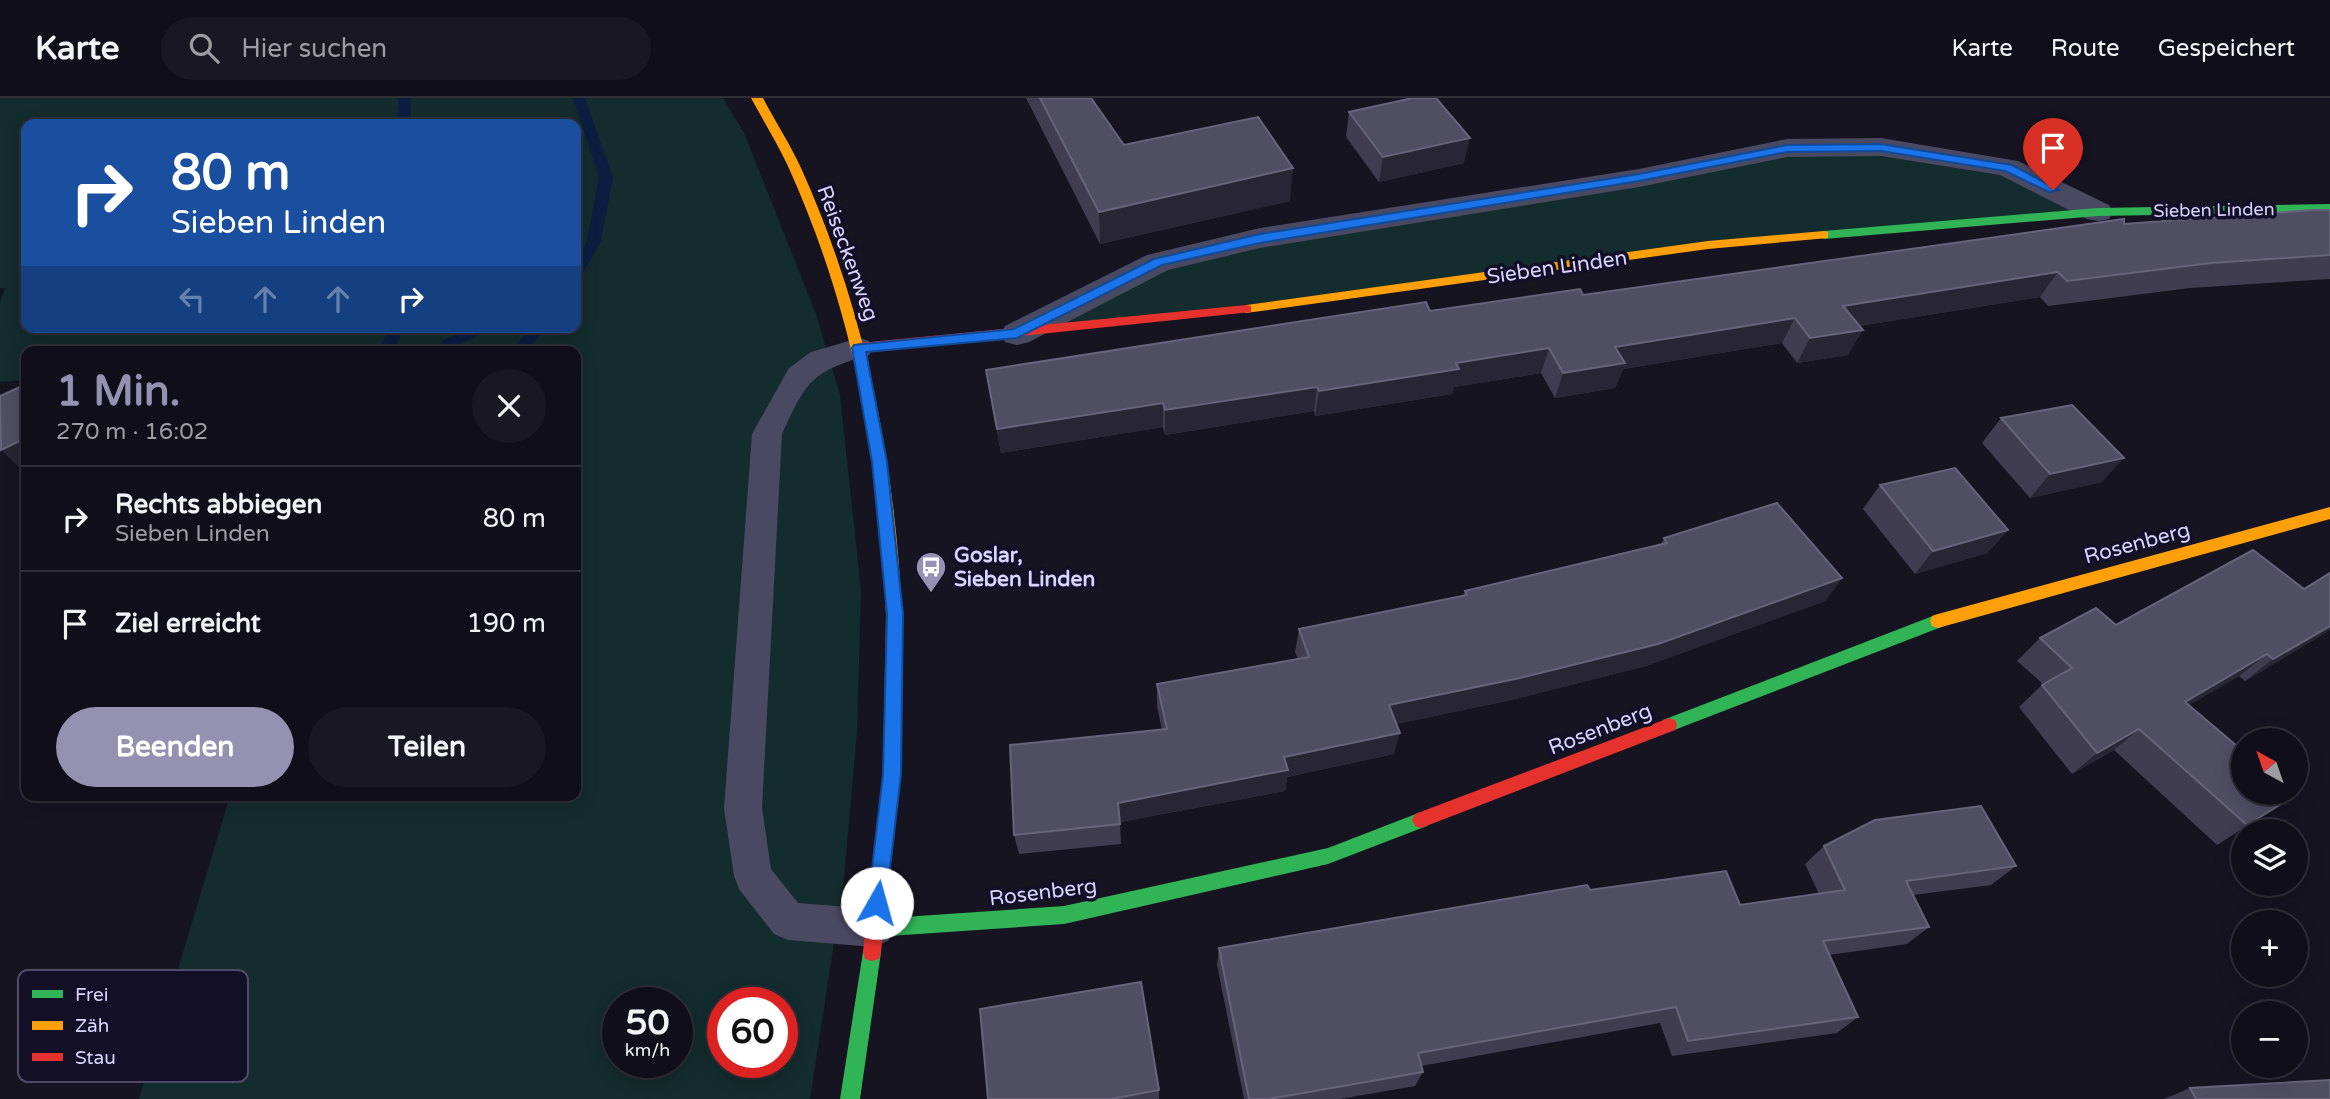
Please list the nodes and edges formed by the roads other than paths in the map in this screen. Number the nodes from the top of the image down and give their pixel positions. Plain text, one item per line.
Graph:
1 (757, 98) edge
2 (2330, 208) edge
3 (2098, 212) junction
4 (1017, 334) junction
5 (859, 348) junction
6 (2330, 513) edge
7 (874, 928) junction
8 (850, 1099) edge

1 - 5 street, Reiseckenweg
2 - 3 street, Sieben Linden
3 - 4 street, Sieben Linden
3 - 4 street, Sieben Linden
4 - 5 street, Sieben Linden
5 - 7 street, Reiseckenweg
5 - 7 lane
6 - 7 street, Rosenberg
7 - 8 street, Reiseckenweg

